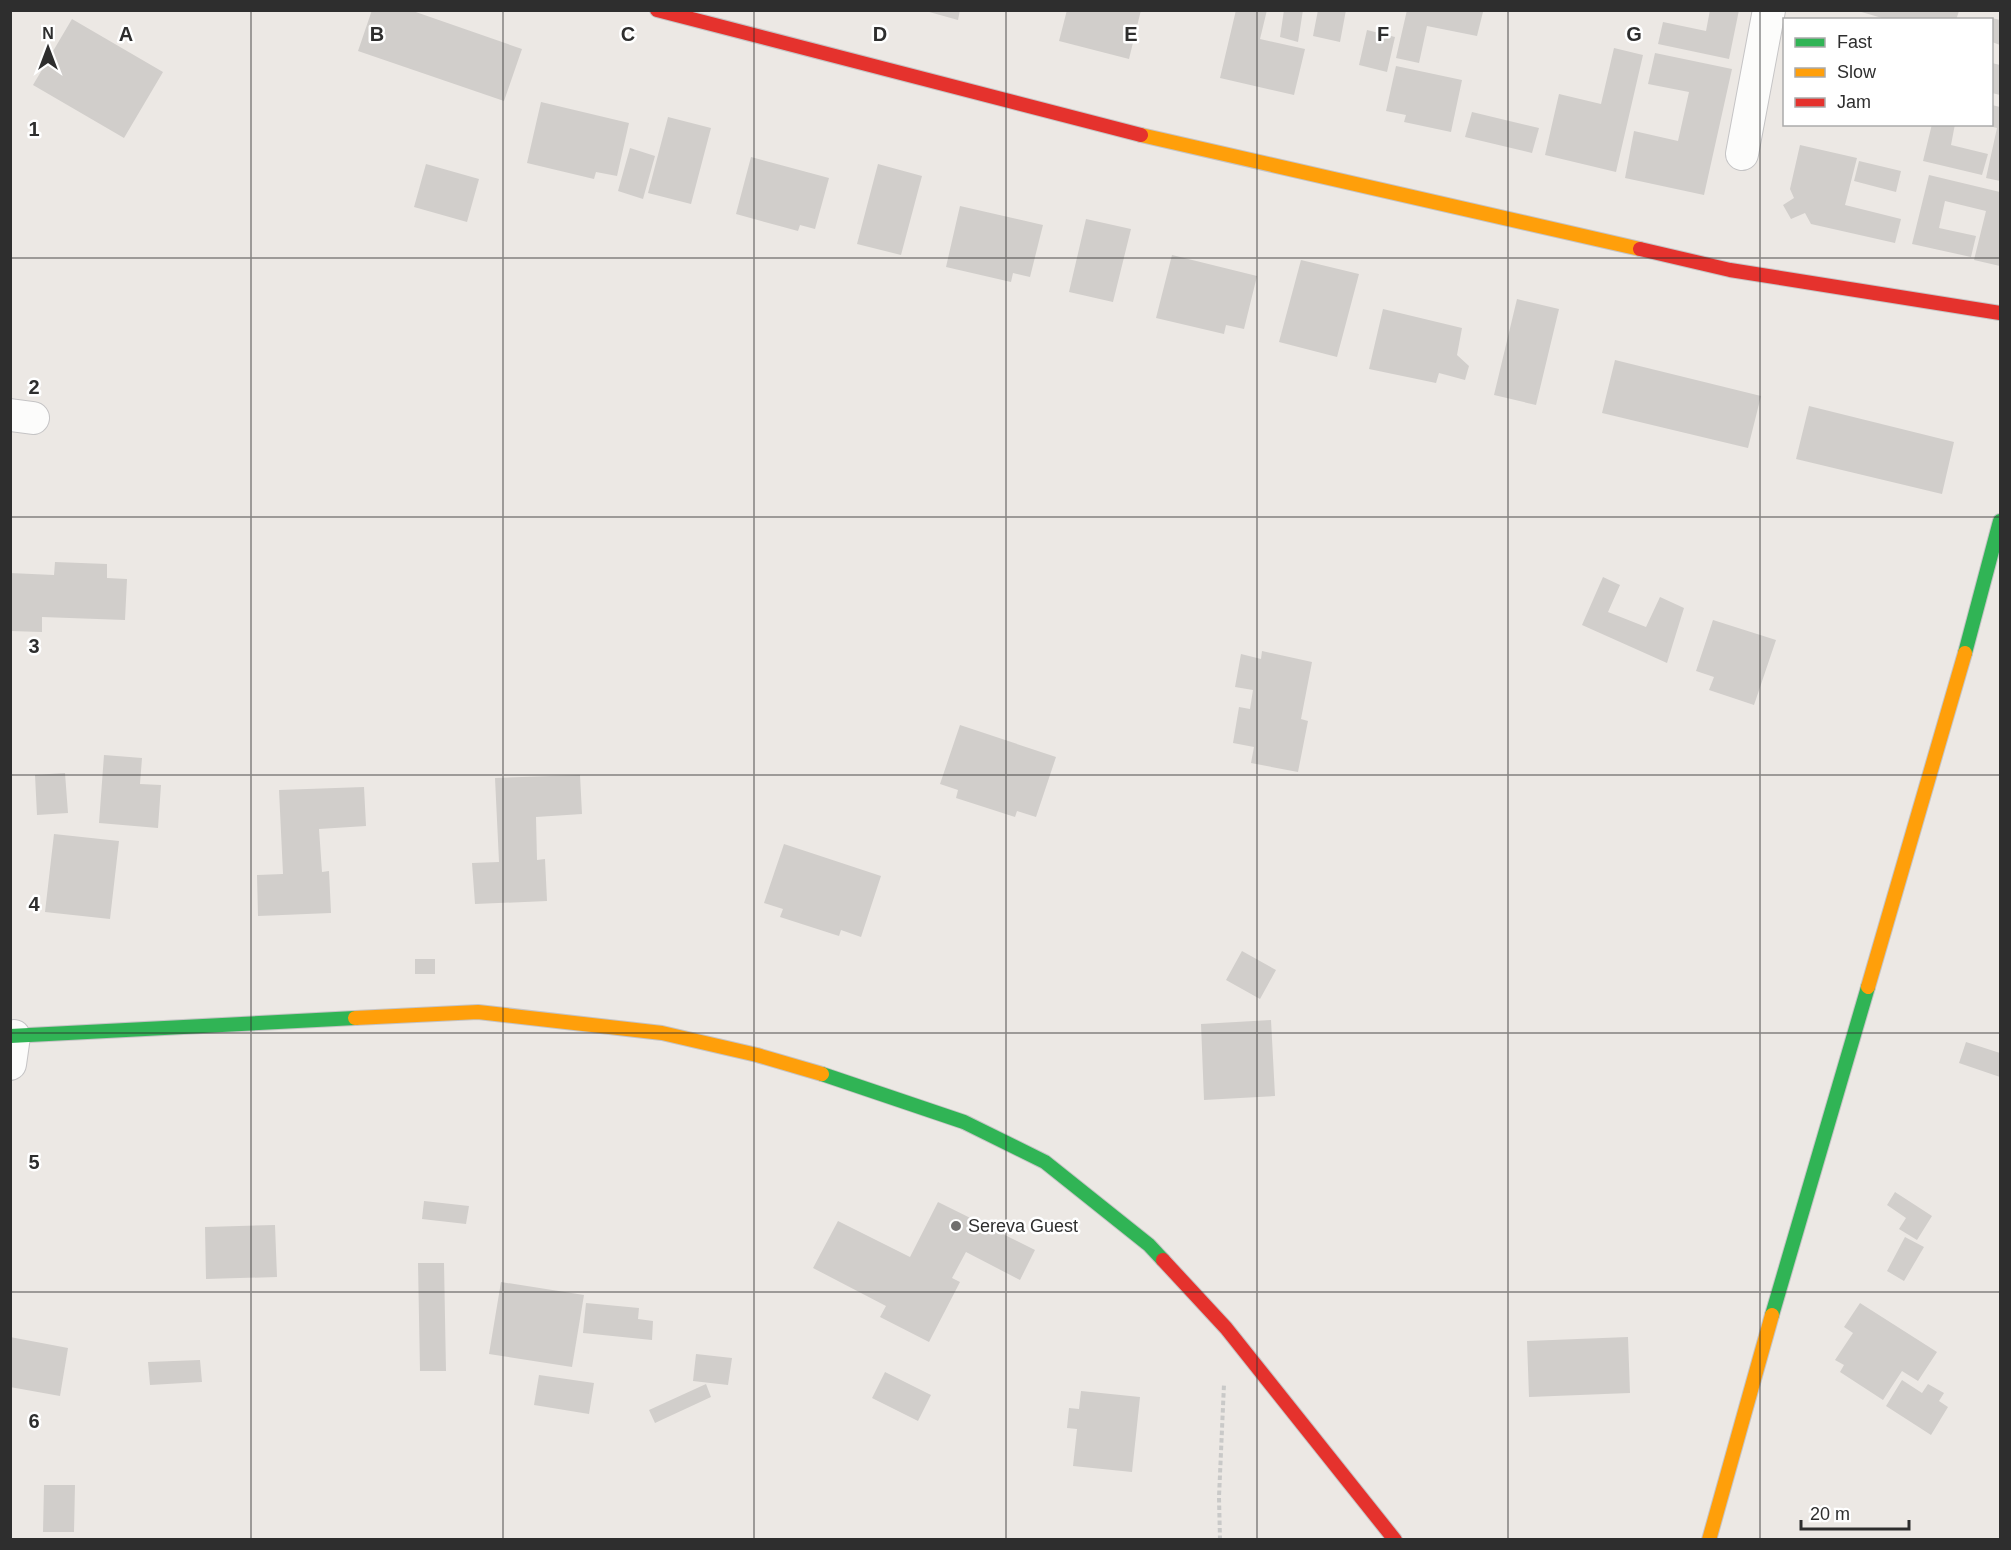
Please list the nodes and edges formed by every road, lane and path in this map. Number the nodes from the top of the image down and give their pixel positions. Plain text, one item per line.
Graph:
1 (657, 10) edge
2 (1769, 10) edge
3 (1742, 154) dead end
4 (2001, 313) edge
5 (2001, 520) edge
6 (12, 1046) edge
7 (1226, 1328) junction
8 (1220, 1539) edge
9 (1395, 1539) edge
10 (1709, 1539) edge

1 - 4 street
2 - 3 street
5 - 10 street
6 - 7 street
7 - 8 path
7 - 9 street

